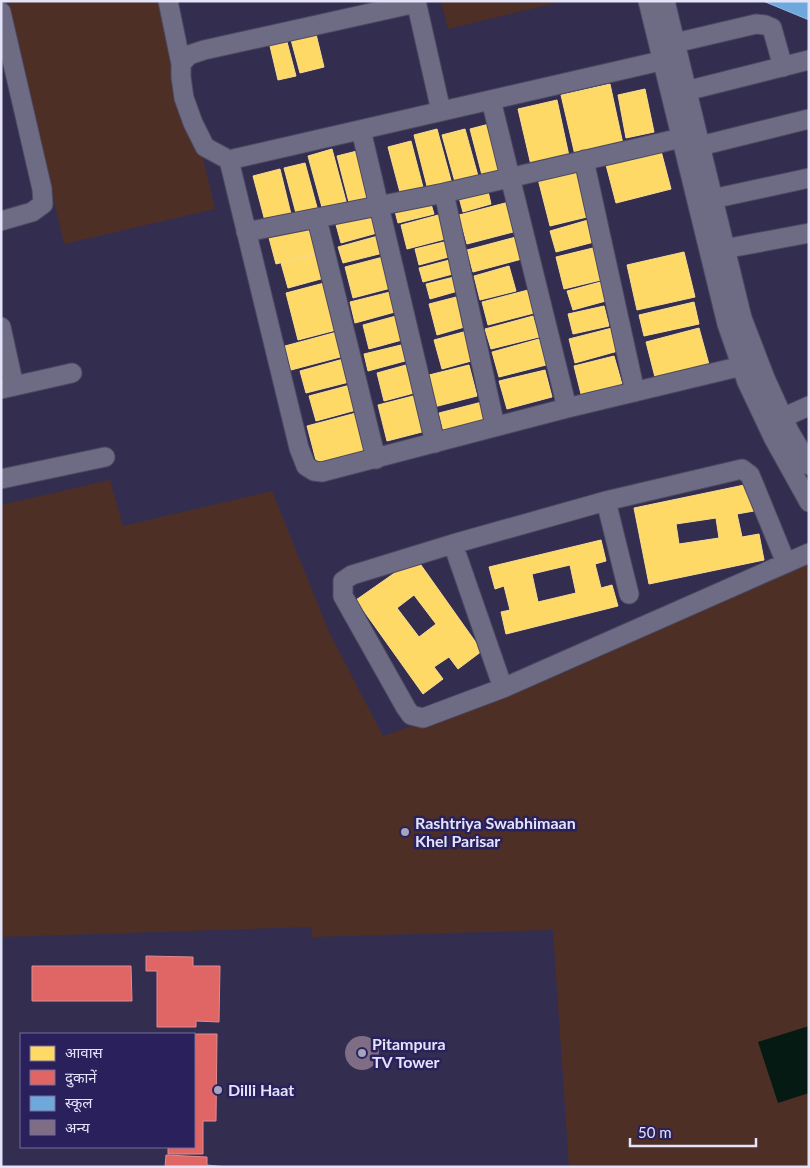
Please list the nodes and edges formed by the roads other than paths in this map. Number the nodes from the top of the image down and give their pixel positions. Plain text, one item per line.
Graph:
1 (168, 1) edge
2 (648, 1) edge
3 (665, 1) edge
4 (416, 2) edge
5 (1, 12) edge
6 (672, 53) junction
7 (809, 60) edge
8 (181, 64) junction
9 (782, 67) junction
10 (686, 91) junction
11 (490, 100) junction
12 (441, 111) junction
13 (809, 119) edge
14 (361, 130) junction
15 (681, 138) junction
16 (700, 146) junction
17 (229, 160) junction
18 (584, 160) junction
19 (510, 178) junction
20 (809, 178) edge
21 (444, 193) junction
22 (712, 199) junction
23 (378, 205) junction
24 (317, 219) junction
25 (1, 221) edge
26 (246, 232) junction
27 (809, 233) edge
28 (724, 249) junction
29 (1, 327) edge
30 (742, 366) junction
31 (72, 373) dead end
32 (8, 388) edge
33 (635, 392) junction
34 (809, 406) edge
35 (566, 408) junction
36 (775, 421) junction
37 (495, 426) junction
38 (435, 443) junction
39 (105, 457) dead end
40 (376, 459) junction
41 (809, 465) edge
42 (1, 479) edge
43 (606, 501) junction
44 (809, 502) edge
45 (453, 544) junction
46 (809, 553) edge
47 (786, 563) junction
48 (628, 594) dead end
49 (503, 688) junction

1 - 8 street
2 - 6 street
3 - 6 street
4 - 8 street
4 - 12 street
5 - 25 street
6 - 9 street
6 - 10 street
6 - 11 street
6 - 15 street
7 - 9 street
8 - 17 street
9 - 10 street
10 - 16 street
11 - 12 street
11 - 19 street
12 - 14 street
13 - 16 street
14 - 17 street
14 - 23 street
15 - 18 street
15 - 30 street
16 - 22 street
17 - 26 street
18 - 19 street
18 - 33 street
19 - 21 street
19 - 35 street
20 - 22 street
21 - 23 street
21 - 37 street
22 - 28 street
23 - 24 street
23 - 38 street
24 - 26 street
24 - 40 street
26 - 40 street
27 - 28 street
28 - 36 street
29 - 32 street
30 - 33 street
30 - 36 street
31 - 32 street
33 - 35 street
34 - 36 street
35 - 37 street
36 - 41 street
36 - 44 street
37 - 38 street
38 - 40 street
39 - 42 street
43 - 45 street
43 - 47 street
43 - 48 street
45 - 49 street
45 - 49 street
46 - 47 street
47 - 49 street

